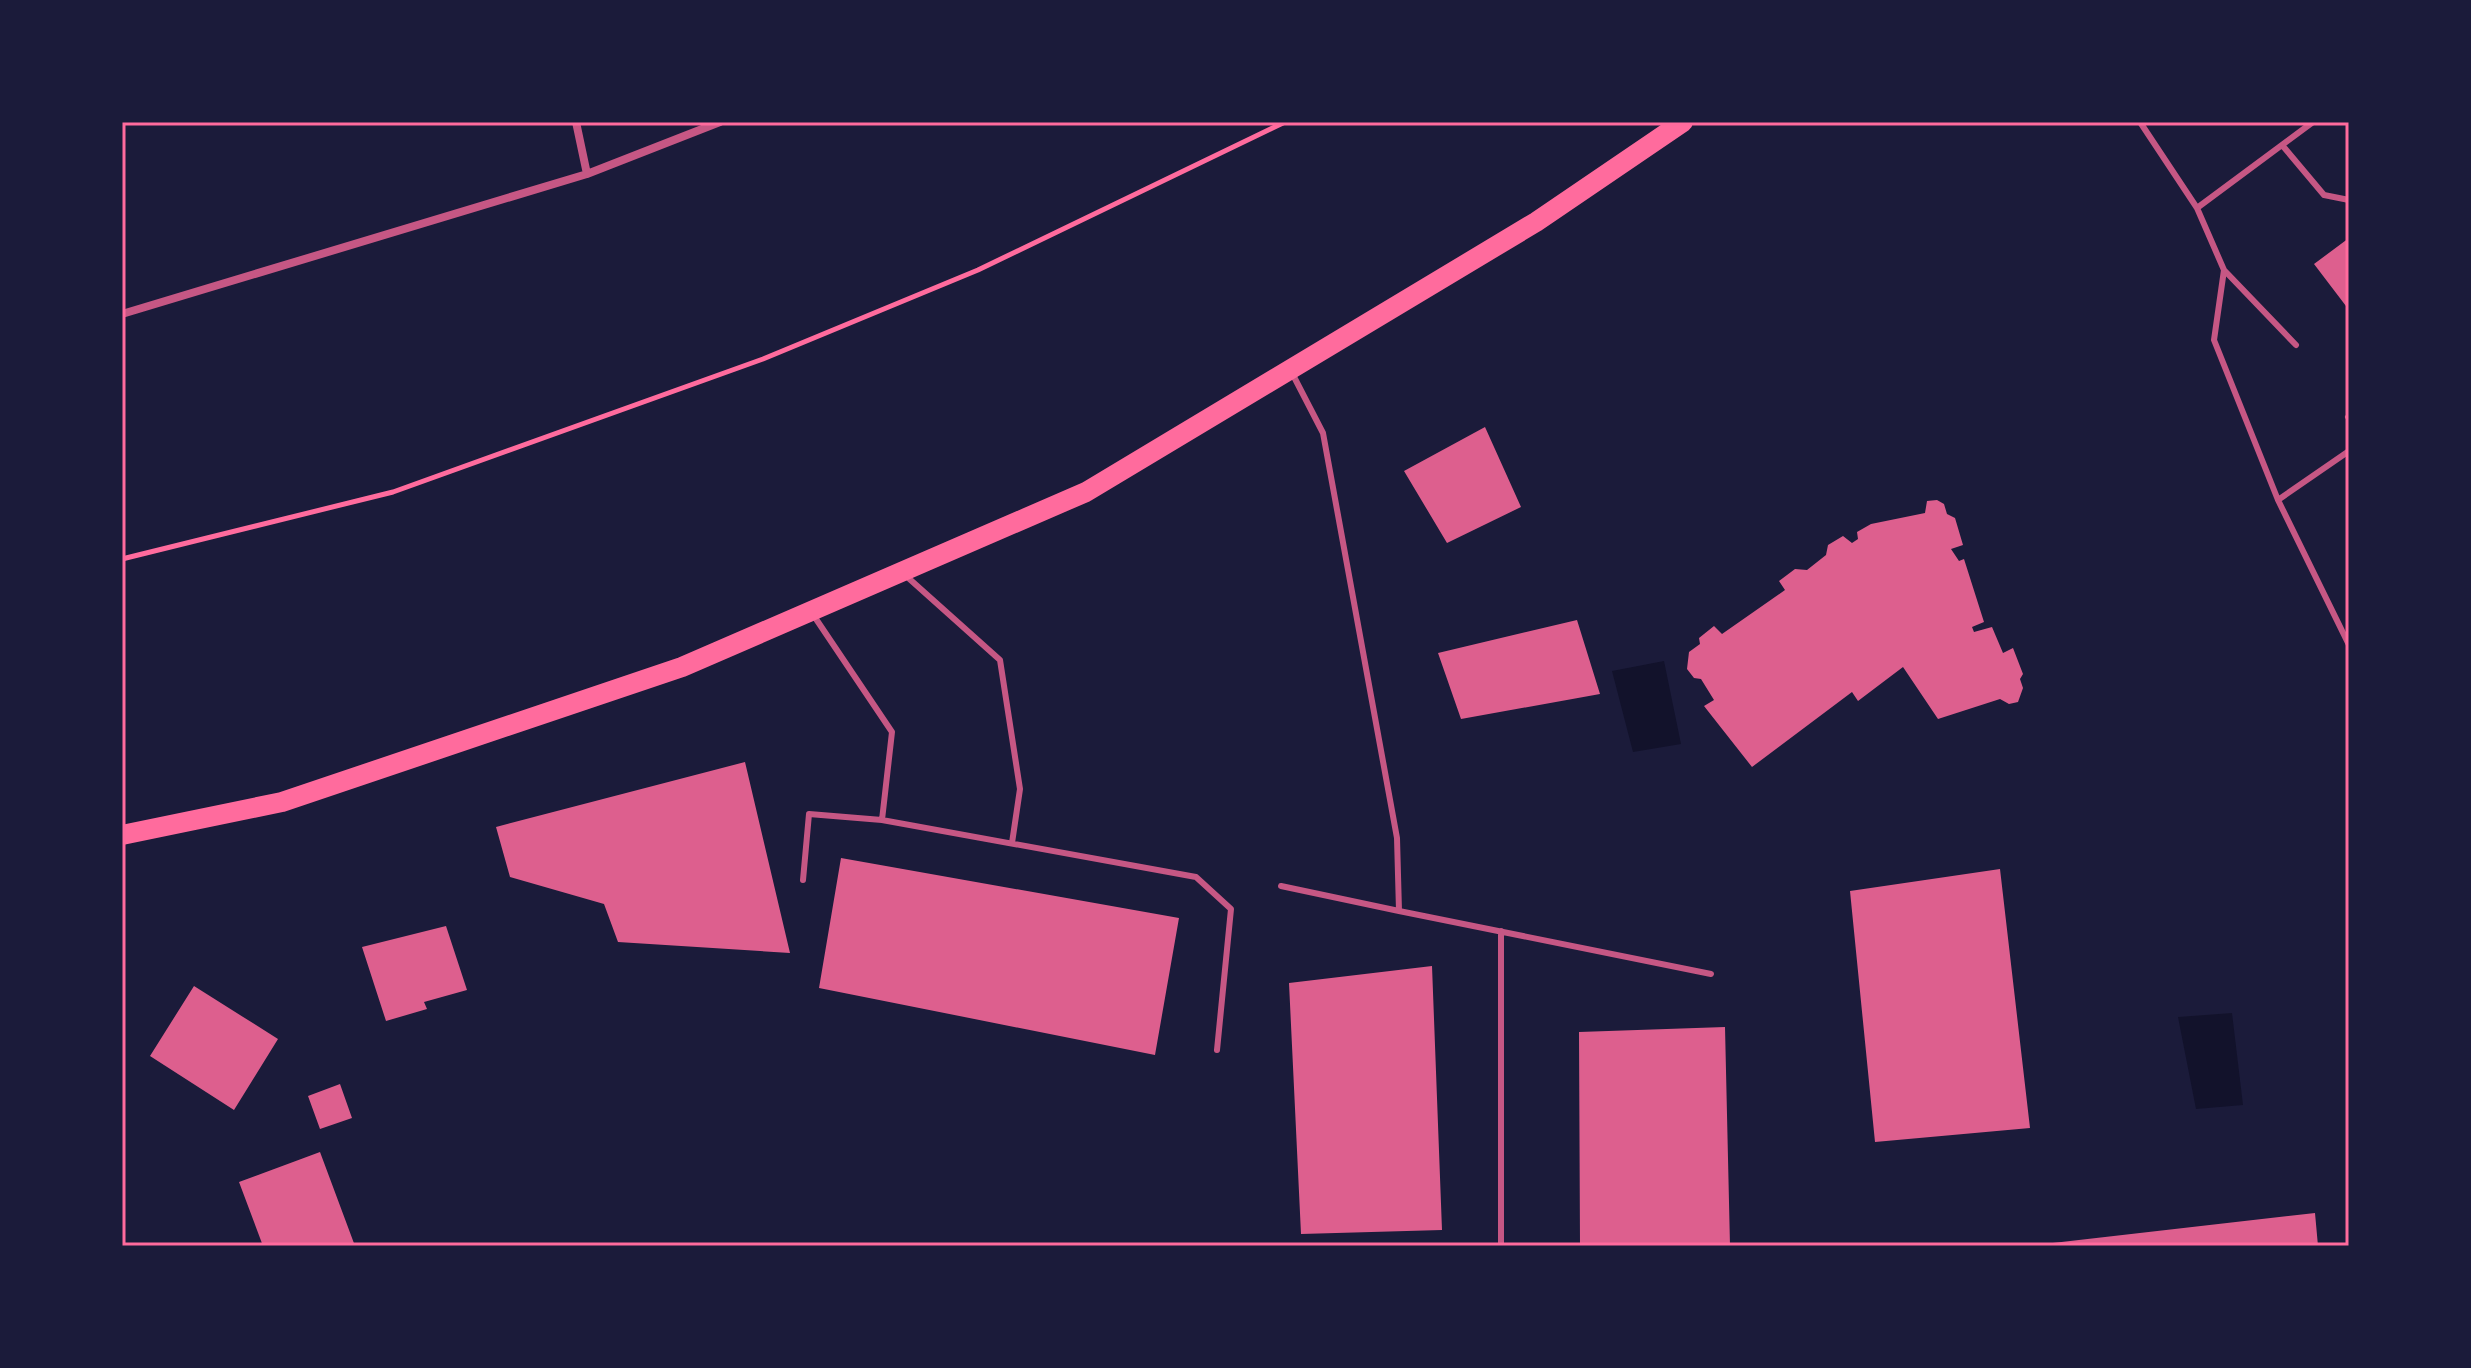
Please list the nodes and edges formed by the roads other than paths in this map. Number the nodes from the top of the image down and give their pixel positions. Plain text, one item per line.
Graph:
1 (576, 122) edge
2 (720, 122) edge
3 (1683, 122) edge
4 (2140, 122) edge
5 (2313, 122) edge
6 (2282, 145) junction
7 (587, 174) junction
8 (2349, 200) edge
9 (2197, 208) junction
10 (2224, 270) junction
11 (122, 314) edge
12 (2296, 345) dead end
13 (1291, 370) junction
14 (2349, 451) edge
15 (2278, 500) junction
16 (901, 572) junction
17 (811, 611) junction
18 (2349, 645) edge
19 (882, 820) junction
20 (122, 835) edge
21 (1012, 843) junction
22 (803, 880) dead end
23 (1281, 886) dead end
24 (1399, 911) junction
25 (1501, 931) junction
26 (1711, 974) dead end
27 (1217, 1050) dead end
28 (1501, 1246) edge

1 - 7 street
2 - 7 street
3 - 13 main road
4 - 9 lane
5 - 6 lane
6 - 8 lane
6 - 9 lane
7 - 11 street
9 - 10 lane
10 - 12 lane
10 - 15 lane
13 - 16 main road
13 - 24 lane
14 - 15 lane
15 - 18 lane
16 - 17 main road
16 - 21 lane
17 - 19 lane
17 - 20 main road
19 - 21 lane
19 - 22 lane
21 - 27 lane
23 - 24 lane
24 - 25 lane
25 - 26 lane
25 - 28 lane

